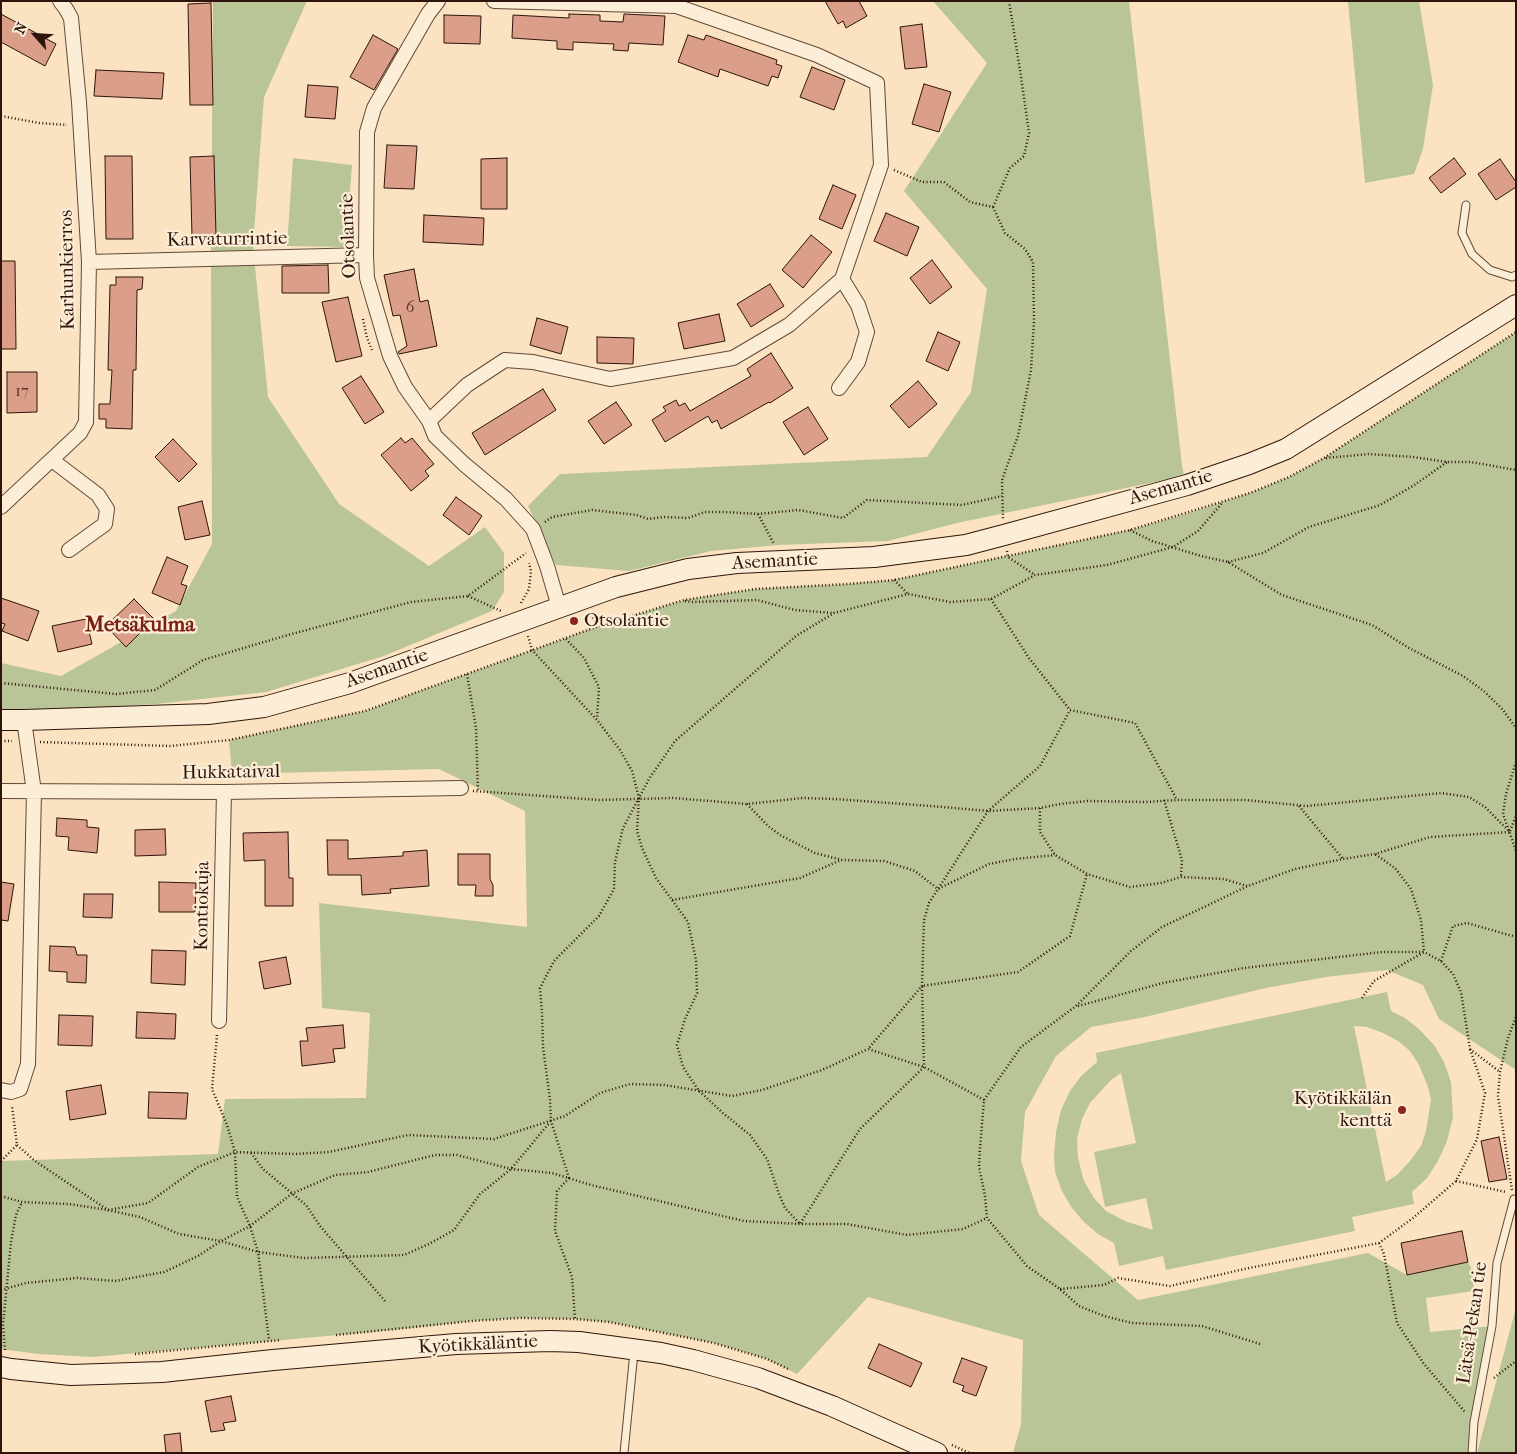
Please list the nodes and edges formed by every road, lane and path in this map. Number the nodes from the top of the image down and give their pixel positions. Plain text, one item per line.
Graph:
1 (60, 1) edge
2 (438, 1) edge
3 (494, 1) edge
4 (1008, 1) edge
5 (690, 6) edge
6 (1, 116) edge
7 (80, 126) junction
8 (881, 165) junction
9 (1466, 205) dead end
10 (993, 208) junction
11 (366, 255) junction
12 (89, 262) junction
13 (1516, 275) edge
14 (842, 279) junction
15 (1516, 305) edge
16 (838, 388) dead end
17 (429, 421) junction
18 (1324, 458) dead end
19 (52, 460) junction
20 (1447, 462) junction
21 (1516, 470) edge
22 (1002, 496) junction
23 (1223, 502) dead end
24 (1, 507) edge
25 (758, 514) junction
26 (1003, 520) dead end
27 (533, 529) junction
28 (1130, 530) dead end
29 (1173, 547) junction
30 (69, 550) dead end
31 (526, 553) dead end
32 (1008, 557) dead end
33 (780, 560) junction
34 (1228, 562) junction
35 (1035, 575) junction
36 (894, 580) dead end
37 (908, 594) junction
38 (468, 596) junction
39 (991, 599) junction
40 (684, 600) dead end
41 (559, 608) junction
42 (834, 613) junction
43 (592, 614) dead end
44 (513, 625) junction
45 (596, 627) dead end
46 (566, 639) dead end
47 (532, 650) dead end
48 (467, 673) dead end
49 (1, 683) edge
50 (1070, 710) junction
51 (1, 720) edge
52 (24, 720) junction
53 (596, 720) junction
54 (1516, 728) edge
55 (1516, 762) edge
56 (461, 788) joint
57 (1, 791) edge
58 (34, 792) junction
59 (224, 792) junction
60 (478, 792) junction
61 (639, 798) junction
62 (1164, 800) junction
63 (1176, 800) junction
64 (747, 804) junction
65 (1298, 805) junction
66 (1040, 808) junction
67 (988, 811) junction
68 (1516, 816) edge
69 (1510, 832) junction
70 (1516, 851) edge
71 (1375, 854) junction
72 (1055, 855) junction
73 (1343, 859) junction
74 (842, 860) junction
75 (1088, 874) junction
76 (1181, 877) junction
77 (1248, 886) junction
78 (938, 889) junction
79 (672, 900) junction
80 (1516, 937) edge
81 (1424, 952) junction
82 (1441, 961) junction
83 (922, 986) junction
84 (1362, 998) dead end
85 (1076, 1006) junction
86 (1516, 1017) edge
87 (219, 1021) joint
88 (868, 1049) junction
89 (1470, 1049) junction
90 (924, 1067) junction
91 (1500, 1072) junction
92 (6, 1091) edge
93 (699, 1091) junction
94 (984, 1100) junction
95 (551, 1121) junction
96 (17, 1145) junction
97 (235, 1152) junction
98 (251, 1153) junction
99 (1, 1161) edge
100 (511, 1169) junction
101 (569, 1178) junction
102 (1456, 1181) junction
103 (293, 1193) junction
104 (1, 1196) edge
105 (1513, 1196) junction
106 (22, 1202) junction
107 (108, 1210) junction
108 (987, 1218) junction
109 (800, 1224) junction
110 (250, 1226) junction
111 (221, 1241) junction
112 (1378, 1242) junction
113 (258, 1252) junction
114 (347, 1256) junction
115 (6, 1289) junction
116 (1060, 1289) junction
117 (1, 1290) edge
118 (385, 1301) dead end
119 (575, 1319) dead end
120 (269, 1341) dead end
121 (1260, 1344) dead end
122 (634, 1349) junction
123 (3, 1358) edge
124 (1516, 1361) edge
125 (1481, 1385) junction
126 (1474, 1422) junction
127 (624, 1453) edge
128 (937, 1453) edge
129 (1472, 1453) edge

1 - 7 street, Karhunkierros
2 - 11 street, Otsolantie
3 - 5 street
4 - 10 path
5 - 8 street
6 - 7 path
7 - 12 street, Karhunkierros
8 - 10 path
8 - 14 street
9 - 13 lane
10 - 22 path
11 - 12 street, Karvaturrintie
11 - 17 street, Otsolantie
12 - 19 street, Karhunkierros
14 - 16 street
14 - 17 street
15 - 33 main road, Asemantie
17 - 27 street, Otsolantie
18 - 20 path
19 - 24 street, Karhunkierros
19 - 30 street
20 - 21 path
20 - 34 path
22 - 25 path
22 - 26 path
23 - 29 path
25 - 27 path
25 - 33 path
27 - 41 street, Otsolantie
28 - 29 path
29 - 34 path
29 - 35 path
31 - 38 path
32 - 35 path
33 - 41 main road, Asemantie
34 - 54 path
35 - 39 path
36 - 37 path
37 - 39 path
37 - 42 path
38 - 44 path
38 - 49 path
39 - 50 path
40 - 42 path
41 - 44 main road, Asemantie
42 - 61 path
43 - 45 path
44 - 52 main road, Asemantie
46 - 53 path
47 - 53 path
48 - 60 path
50 - 63 path
50 - 67 path
51 - 52 main road, Asemantie
52 - 58 street
53 - 61 path
55 - 69 path
56 - 59 street, Hukkataival
56 - 60 path
57 - 58 street, Hukkataival
58 - 59 street, Hukkataival
58 - 92 street
59 - 87 street, Kontiokuja
60 - 61 path
61 - 64 path
61 - 79 path
61 - 95 path
62 - 63 path
62 - 66 path
62 - 76 path
63 - 65 path
64 - 67 path
64 - 74 path
65 - 69 path
65 - 73 path
66 - 67 path
66 - 72 path
67 - 78 path
68 - 69 path
69 - 70 path
69 - 71 path
71 - 73 path
71 - 81 path
72 - 75 path
72 - 78 path
73 - 77 path
74 - 78 path
74 - 79 path
75 - 76 path
75 - 83 path
76 - 77 path
77 - 85 path
78 - 83 path
79 - 93 path
80 - 82 path
81 - 82 path
81 - 84 path
81 - 85 path
82 - 89 path
83 - 88 path
83 - 90 path
85 - 94 path
86 - 91 path
87 - 97 path
88 - 90 path
88 - 93 path
89 - 91 path
89 - 102 path
90 - 94 path
90 - 109 path
91 - 105 path
92 - 96 path
93 - 95 path
93 - 109 path
94 - 108 path
95 - 98 path
95 - 100 path
95 - 101 path
96 - 99 path
96 - 107 path
97 - 98 path
97 - 107 path
97 - 110 path
98 - 103 path
100 - 101 path
100 - 103 path
100 - 114 path
101 - 109 path
101 - 119 path
102 - 105 path
102 - 112 path
103 - 110 path
103 - 114 path
104 - 106 path
105 - 125 lane, Lätsä-Pekan tie
106 - 107 path
106 - 115 path
107 - 111 path
108 - 109 path
108 - 116 path
110 - 111 path
110 - 113 path
111 - 113 path
111 - 115 path
112 - 116 path
112 - 126 path
113 - 114 path
113 - 120 path
114 - 118 path
115 - 117 path
115 - 123 path
116 - 121 path
122 - 123 main road, Kyötikkäläntie
122 - 127 lane
122 - 128 main road, Kyötikkäläntie
124 - 125 path
125 - 126 lane, Lätsä-Pekan tie
126 - 129 lane, Lätsä-Pekan tie

